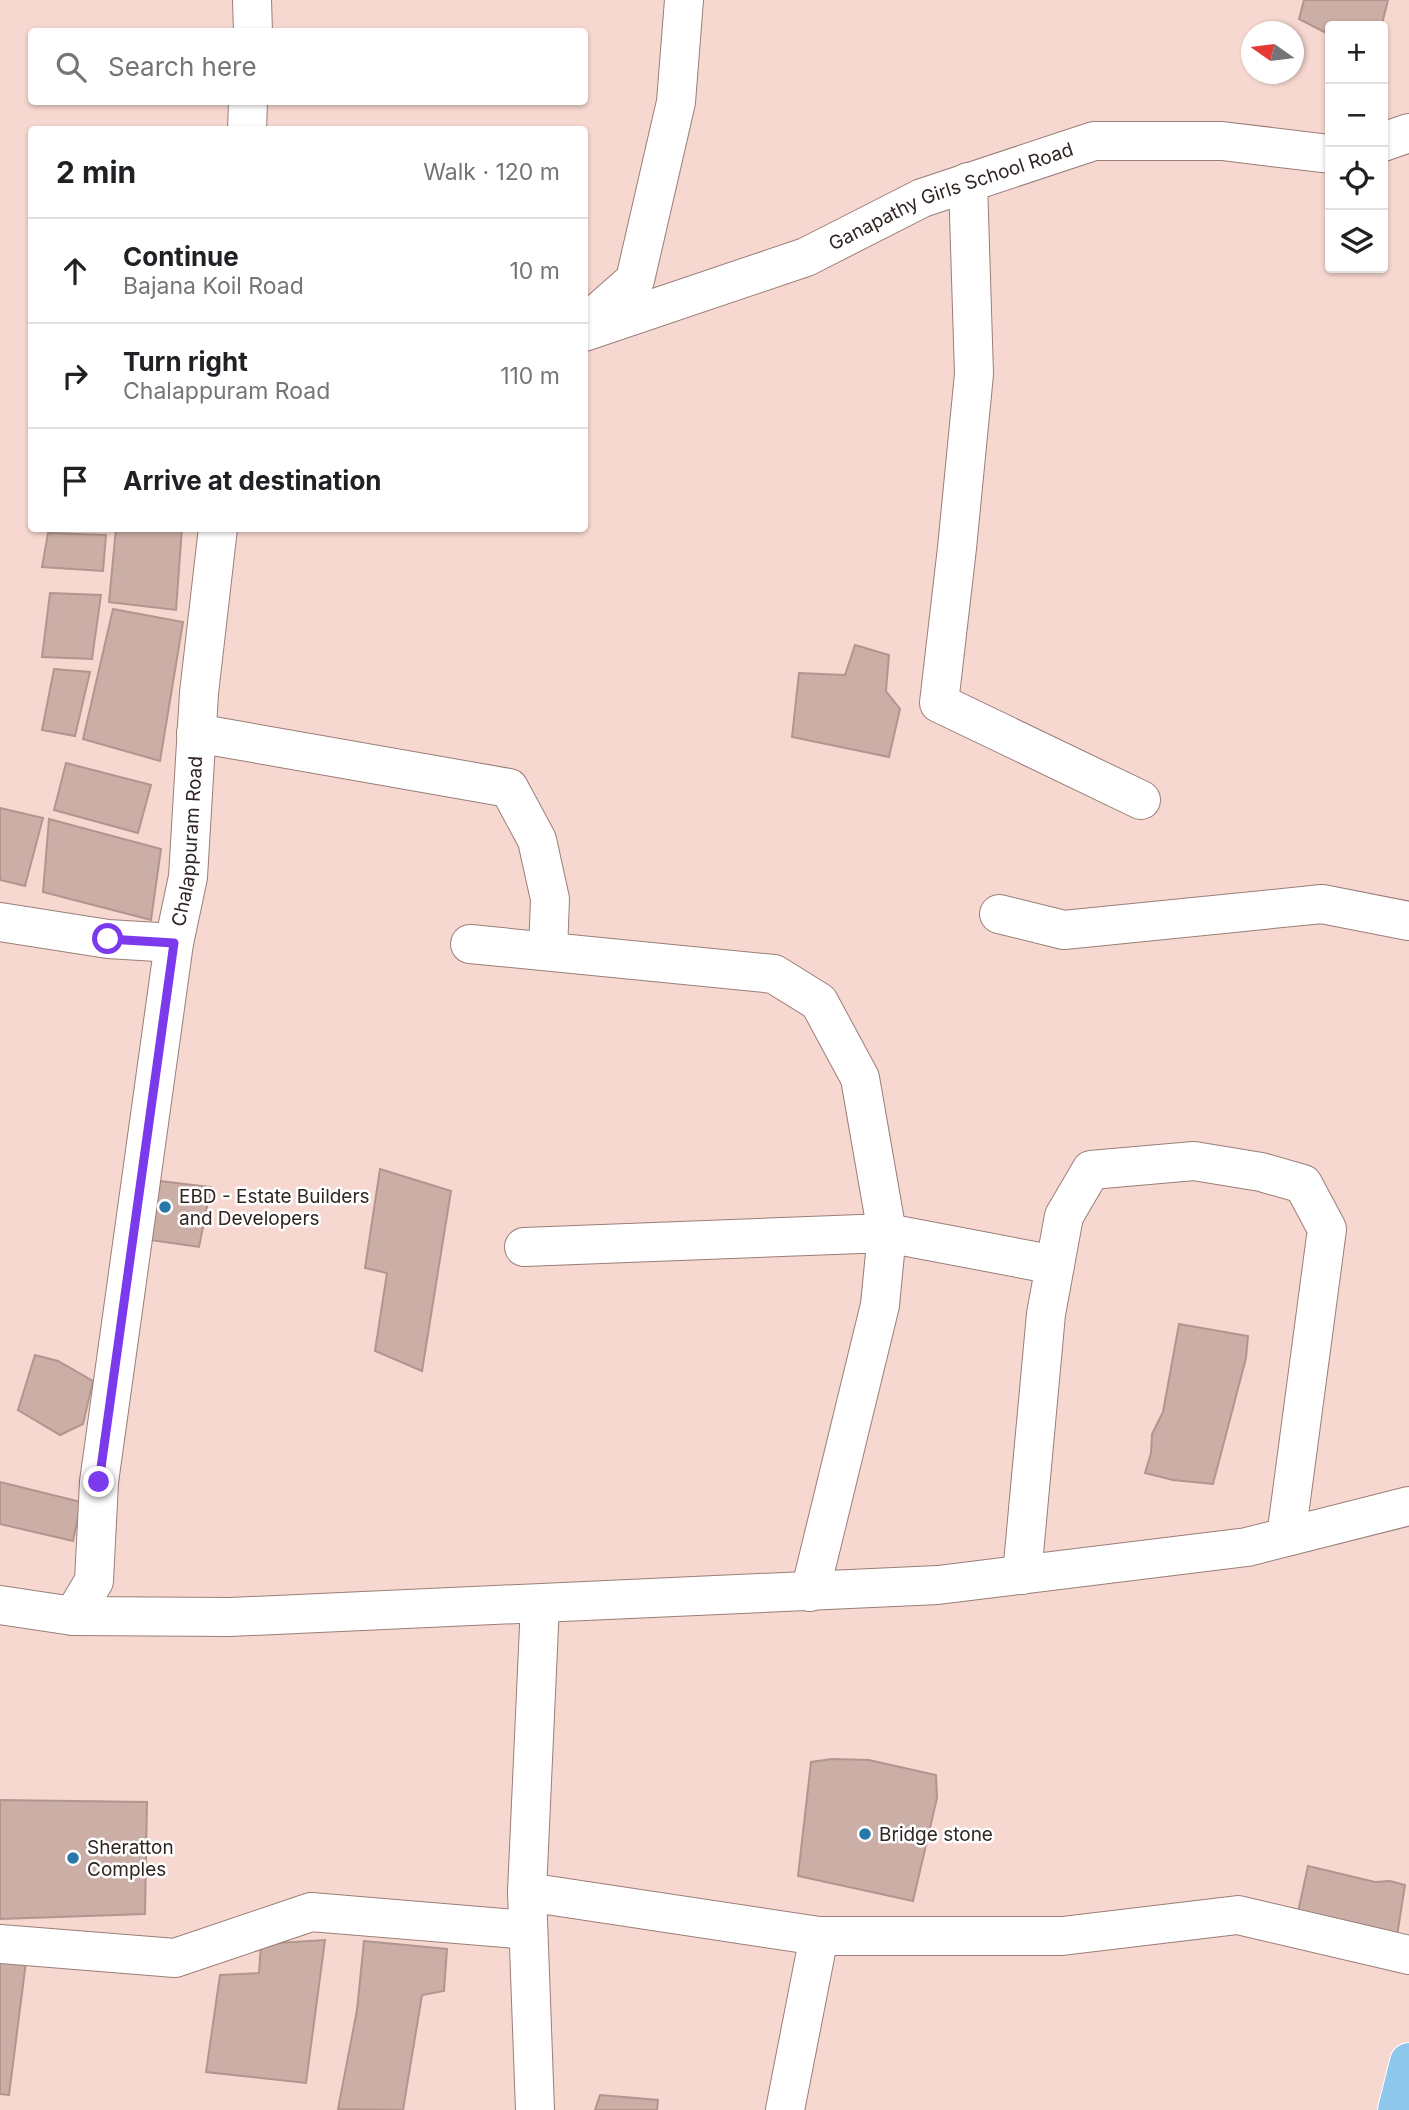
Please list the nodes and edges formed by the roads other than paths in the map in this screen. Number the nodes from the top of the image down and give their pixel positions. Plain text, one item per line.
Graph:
1 (252, 0) edge
2 (684, 0) edge
3 (253, 28) edge
4 (248, 105) edge
5 (247, 126) edge
6 (1409, 133) edge
7 (1388, 140) edge
8 (1325, 153) edge
9 (968, 182) junction
10 (588, 322) edge
11 (588, 331) edge
12 (218, 532) edge
13 (197, 733) junction
14 (1141, 800) dead end
15 (999, 914) dead end
16 (1409, 921) edge
17 (0, 922) edge
18 (174, 943) junction
19 (470, 944) dead end
20 (548, 951) junction
21 (887, 1233) junction
22 (524, 1247) dead end
23 (1055, 1265) junction
24 (1409, 1506) edge
25 (1286, 1536) junction
26 (1022, 1574) junction
27 (810, 1592) junction
28 (540, 1604) junction
29 (0, 1605) edge
30 (73, 1616) junction
31 (527, 1892) junction
32 (528, 1930) junction
33 (819, 1936) junction
34 (0, 1944) edge
35 (1409, 1955) edge
36 (1409, 2062) edge
37 (535, 2110) edge
38 (785, 2110) edge
39 (1397, 2110) edge

1 - 3 street
2 - 10 street
4 - 5 street
6 - 7 street
8 - 9 street, Ganapathy Girls School Road
9 - 11 street, Ganapathy Girls School Road
9 - 14 street
12 - 13 street, Chalappuram Road
13 - 18 street, Chalappuram Road
13 - 20 street
15 - 16 street
17 - 18 street
18 - 30 street, Chalappuram Road
19 - 20 street
20 - 21 street
21 - 22 street
21 - 23 street
21 - 27 street
23 - 25 street
23 - 26 street
24 - 25 street
25 - 26 street
26 - 27 street
27 - 28 street
28 - 30 street
28 - 31 street
29 - 30 street
31 - 32 street
31 - 33 street
32 - 34 street
32 - 37 street
33 - 35 street
33 - 38 street
36 - 39 main road

